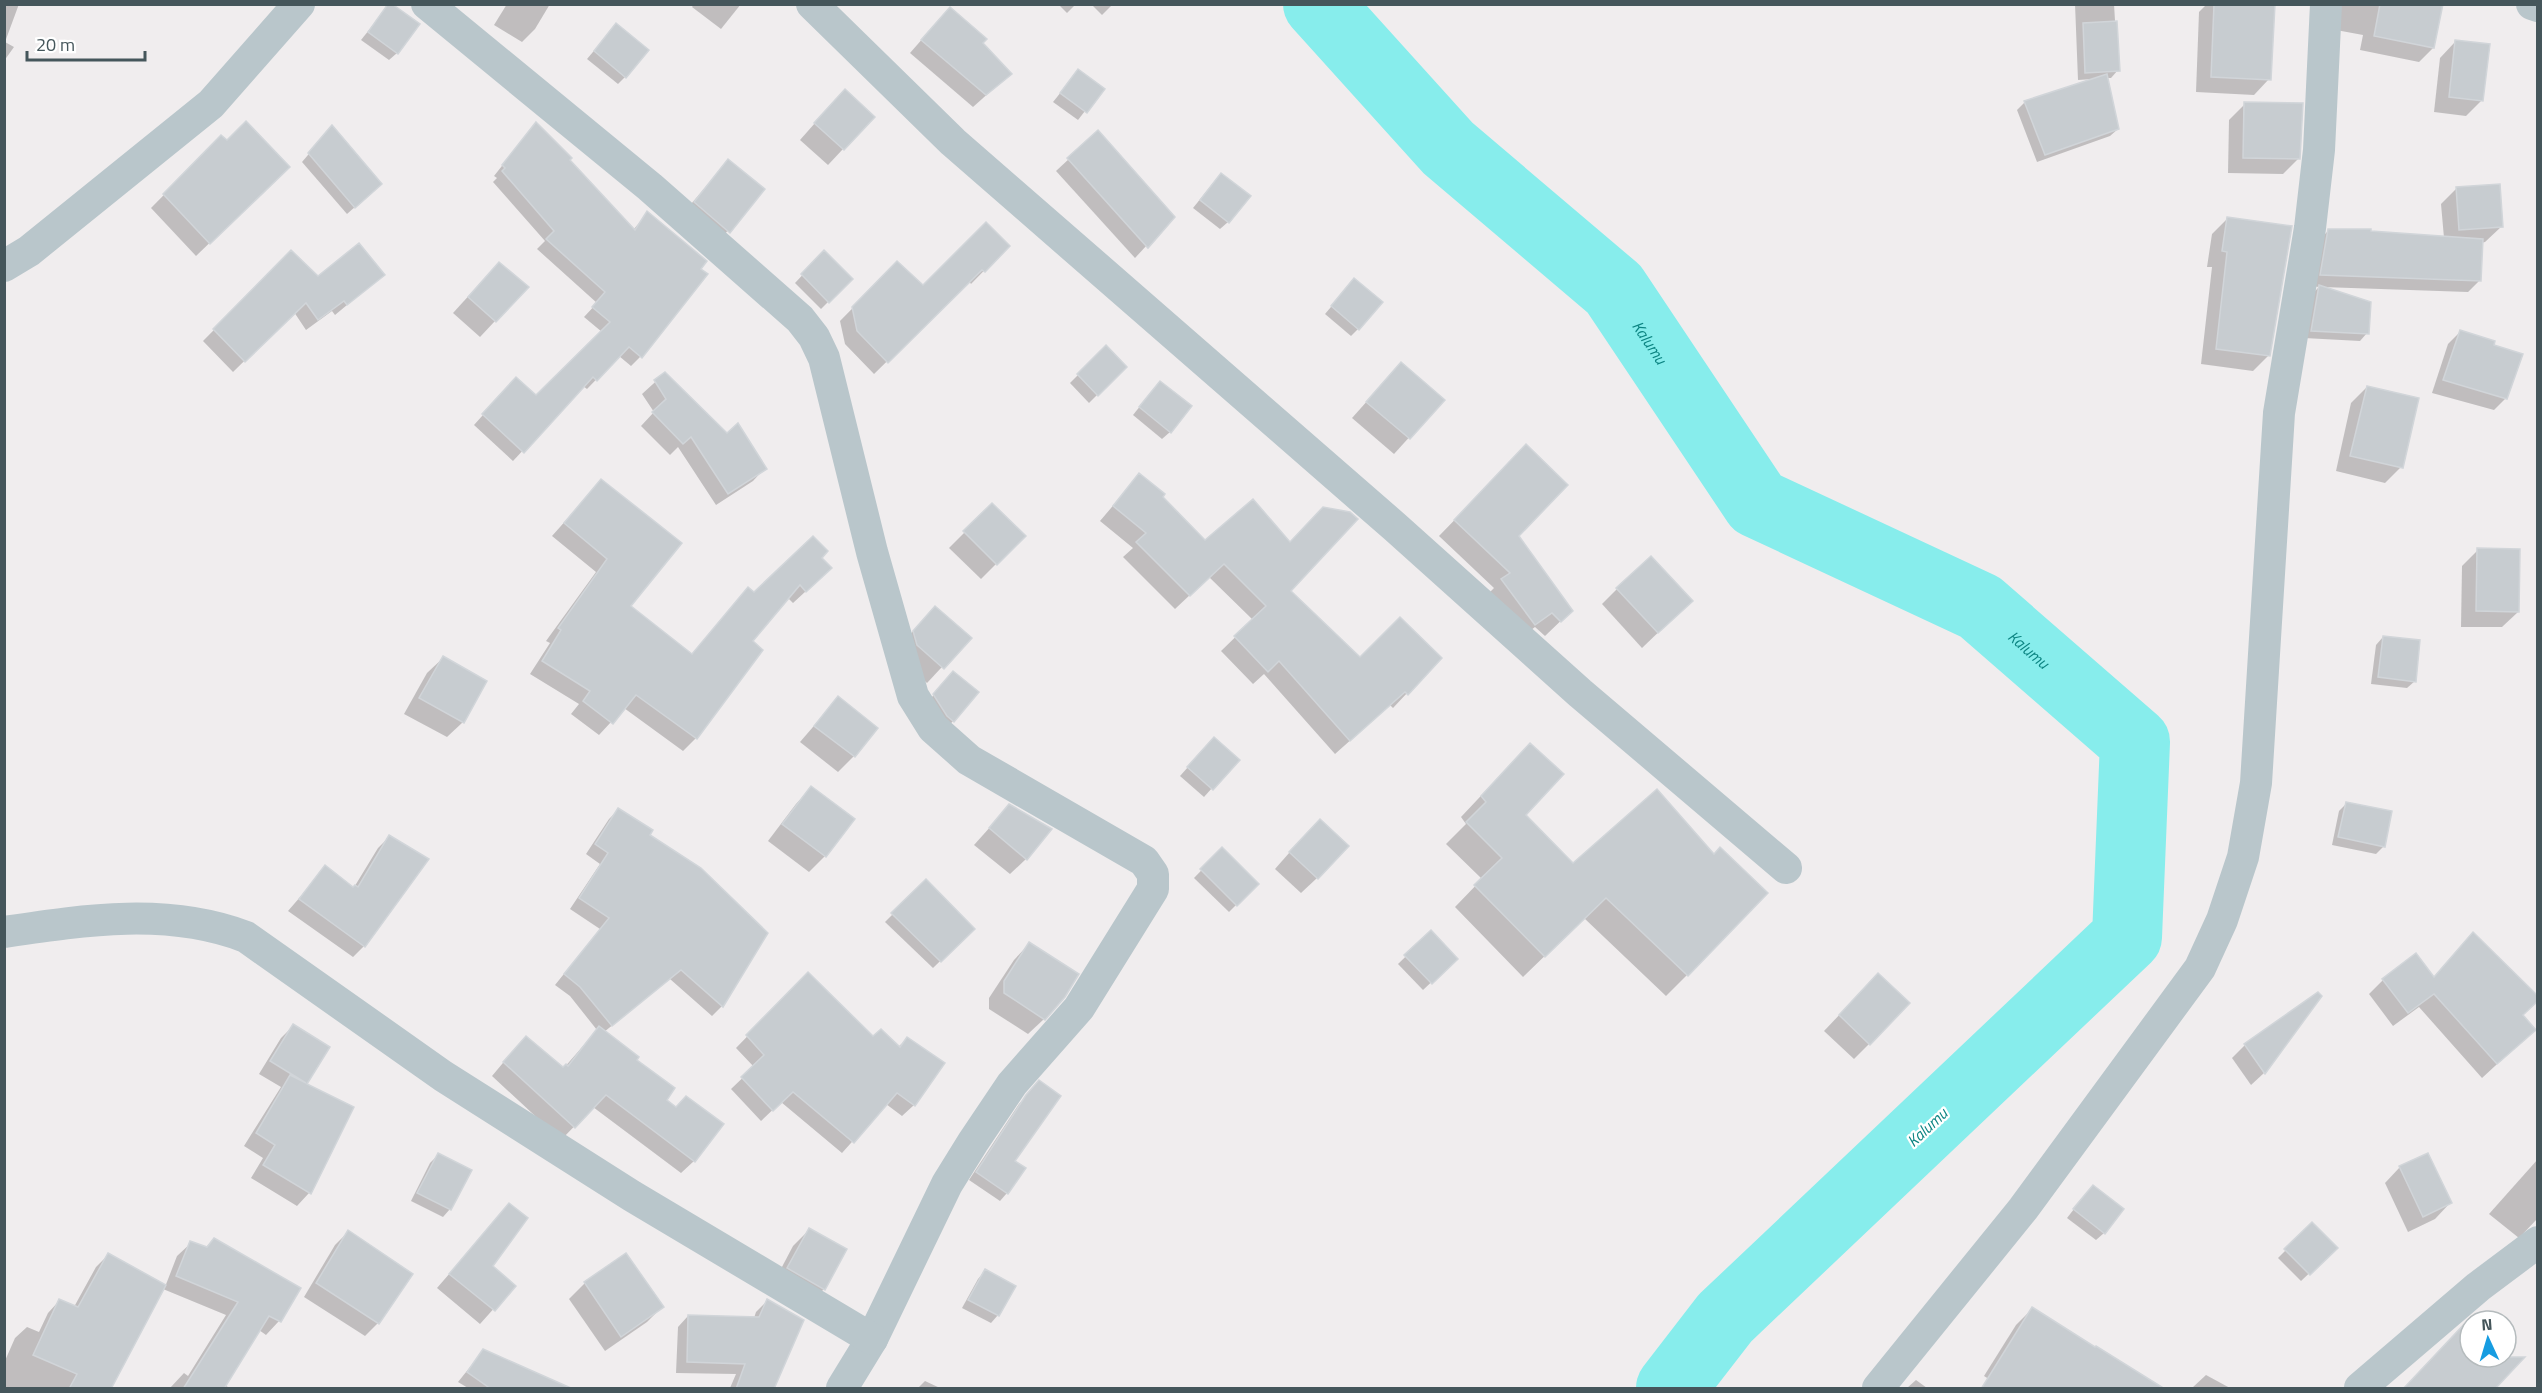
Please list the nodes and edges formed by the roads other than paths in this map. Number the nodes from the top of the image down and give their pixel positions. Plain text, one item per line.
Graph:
1 (299, 4) edge
2 (427, 4) edge
3 (812, 4) edge
4 (2326, 4) edge
5 (2532, 4) edge
6 (2538, 6) edge
7 (4, 266) edge
8 (1786, 868) dead end
9 (4, 932) edge
10 (2538, 1242) edge
11 (872, 1339) junction
12 (842, 1389) edge
13 (1878, 1389) edge
14 (2360, 1389) edge

1 - 7 street
2 - 11 street
3 - 8 street
4 - 13 street
5 - 6 street
9 - 11 street
10 - 14 street
11 - 12 street

